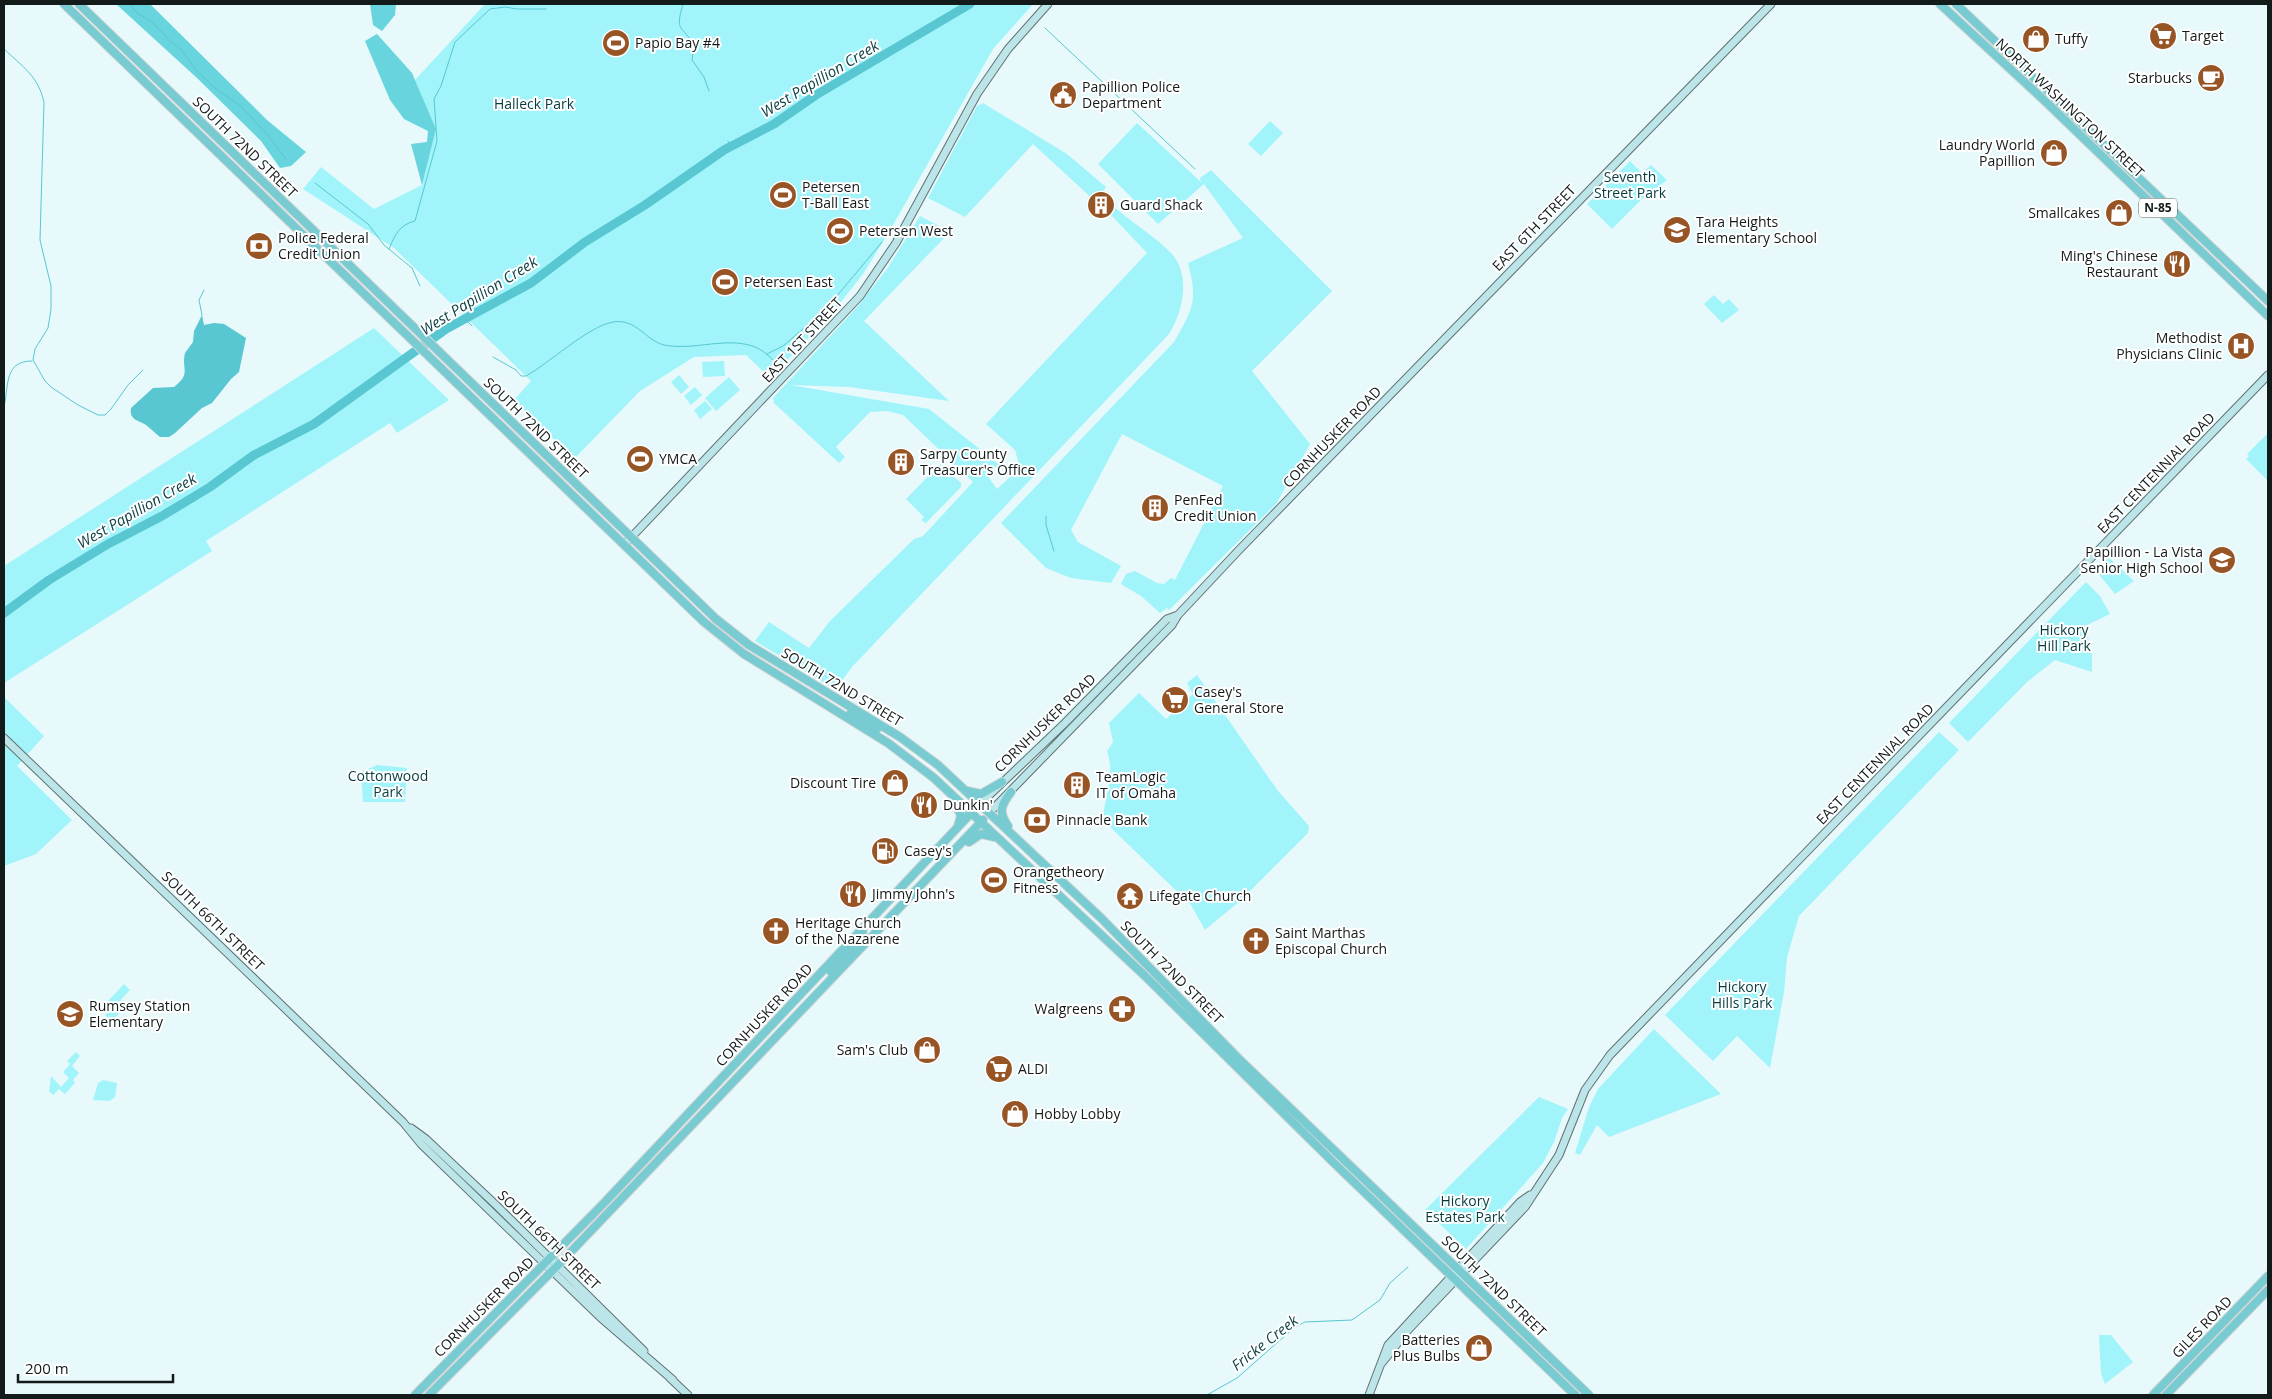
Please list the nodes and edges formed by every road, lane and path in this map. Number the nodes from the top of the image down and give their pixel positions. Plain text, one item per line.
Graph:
1 (64, 4) edge
2 (78, 4) edge
3 (1048, 4) edge
4 (1771, 4) edge
5 (1940, 4) edge
6 (1956, 4) edge
7 (2268, 301) edge
8 (2268, 316) edge
9 (1421, 364) joint
10 (2268, 375) edge
11 (631, 538) junction
12 (624, 545) junction
13 (1178, 615) junction
14 (773, 672) junction
15 (835, 698) junction
16 (829, 707) junction
17 (900, 737) junction
18 (4, 738) edge
19 (1002, 782) junction
20 (965, 790) junction
21 (1011, 792) junction
22 (950, 794) junction
23 (980, 804) junction
24 (989, 813) junction
25 (971, 814) junction
26 (981, 822) junction
27 (954, 832) junction
28 (1016, 838) junction
29 (1000, 840) junction
30 (881, 927) junction
31 (863, 929) junction
32 (812, 998) junction
33 (548, 1260) junction
34 (555, 1268) junction
35 (1460, 1271) junction
36 (2268, 1276) edge
37 (1453, 1278) junction
38 (2268, 1290) edge
39 (415, 1395) edge
40 (429, 1395) edge
41 (688, 1395) edge
42 (1369, 1395) edge
43 (1575, 1395) edge
44 (1589, 1395) edge
45 (2153, 1395) edge
46 (2166, 1395) edge

1 - 12 main road, SOUTH 72ND STREET
2 - 11 main road, SOUTH 72ND STREET
3 - 11 street, EAST 1ST STREET
4 - 9 street, EAST 6TH STREET
5 - 8 main road, NORTH WASHINGTON STREET / N-85
6 - 7 main road, NORTH WASHINGTON STREET / N-85
9 - 13 street, CORNHUSKER ROAD
10 - 35 street, EAST CENTENNIAL ROAD
11 - 12 street, EAST 1ST STREET
11 - 15 main road, SOUTH 72ND STREET
12 - 14 main road, SOUTH 72ND STREET
13 - 19 street, CORNHUSKER ROAD
13 - 21 street, CORNHUSKER ROAD
14 - 15 main road
14 - 16 main road, SOUTH 72ND STREET
15 - 17 main road, SOUTH 72ND STREET
16 - 17 main road
16 - 22 main road, SOUTH 72ND STREET
17 - 20 main road, SOUTH 72ND STREET
18 - 33 street, SOUTH 66TH STREET
19 - 20 main road
19 - 23 street, CORNHUSKER ROAD
20 - 23 main road, SOUTH 72ND STREET
21 - 24 street, CORNHUSKER ROAD
21 - 28 main road
22 - 25 main road, SOUTH 72ND STREET
22 - 27 main road
23 - 24 main road, SOUTH 72ND STREET
23 - 25 main road, CORNHUSKER ROAD
24 - 26 main road, CORNHUSKER ROAD
24 - 28 main road, SOUTH 72ND STREET
25 - 26 main road, SOUTH 72ND STREET
25 - 27 main road, CORNHUSKER ROAD
26 - 29 main road, SOUTH 72ND STREET
26 - 30 main road, CORNHUSKER ROAD
27 - 31 main road, CORNHUSKER ROAD
28 - 35 main road, SOUTH 72ND STREET
29 - 30 main road
29 - 37 main road, SOUTH 72ND STREET
30 - 32 main road, CORNHUSKER ROAD
31 - 32 main road
31 - 33 main road, CORNHUSKER ROAD
32 - 34 main road, CORNHUSKER ROAD
33 - 34 street, SOUTH 66TH STREET
33 - 39 main road, CORNHUSKER ROAD
34 - 40 main road, CORNHUSKER ROAD
34 - 41 street, SOUTH 66TH STREET
35 - 37 street, EAST CENTENNIAL ROAD
35 - 44 main road, SOUTH 72ND STREET
36 - 45 main road, GILES ROAD
37 - 42 street, EAST CENTENNIAL ROAD
37 - 43 main road, SOUTH 72ND STREET
38 - 46 main road, GILES ROAD

